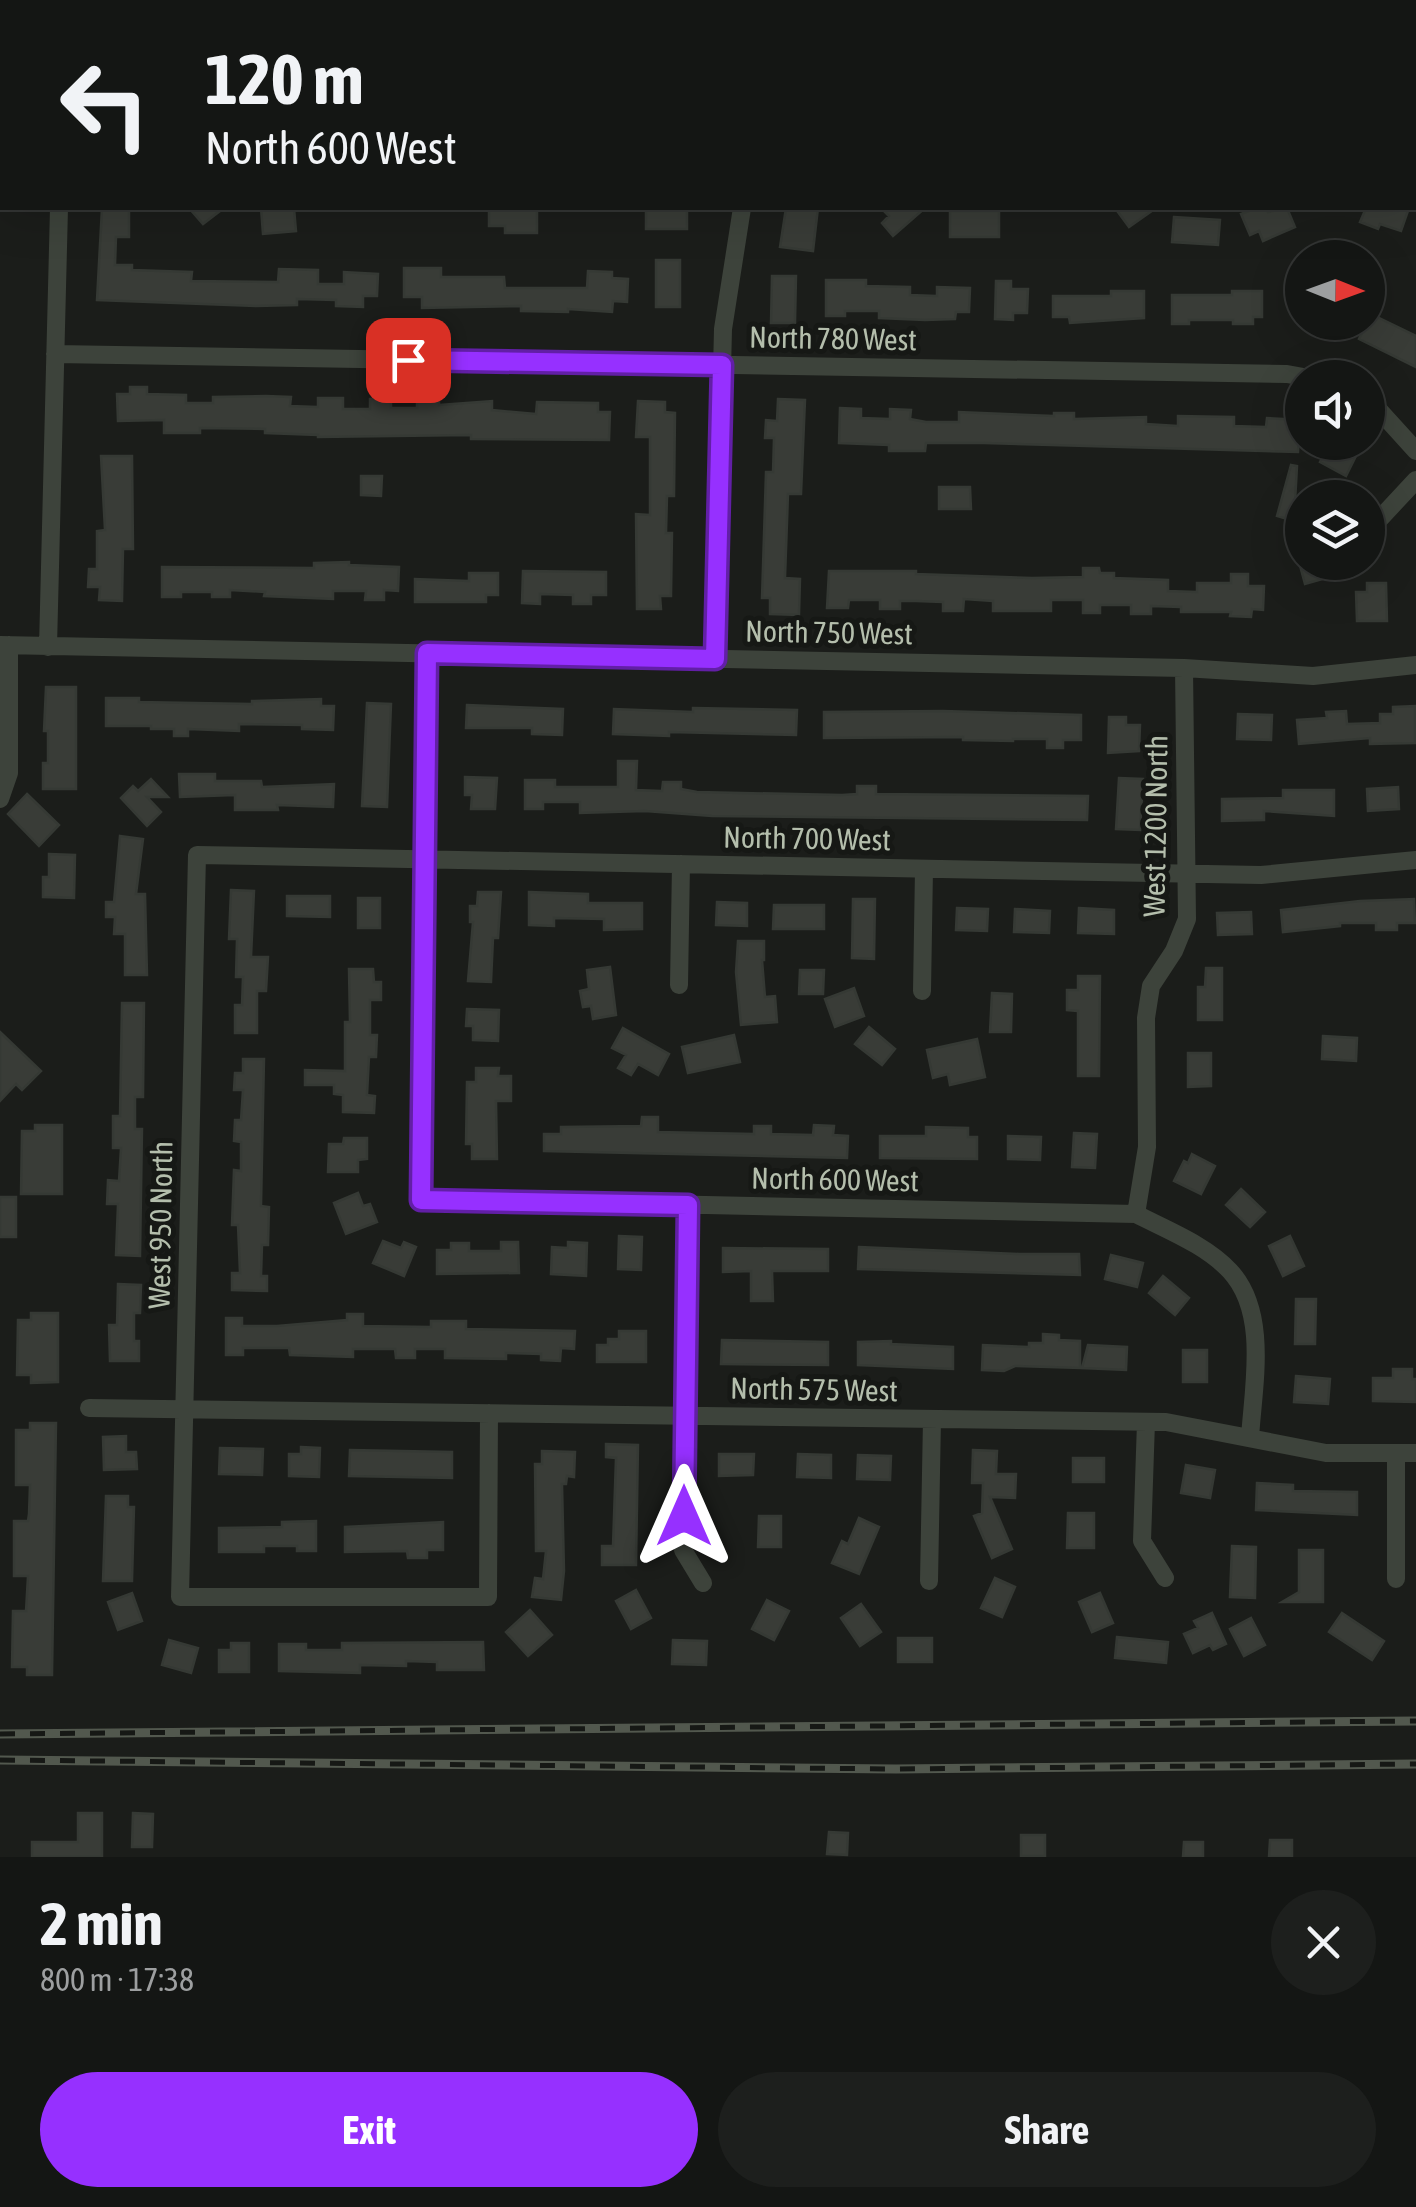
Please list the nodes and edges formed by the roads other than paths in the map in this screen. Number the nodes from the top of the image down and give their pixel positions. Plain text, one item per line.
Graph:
1 (58, 210) edge
2 (742, 210) edge
3 (56, 354) junction
4 (722, 365) junction
5 (1285, 374) edge
6 (1385, 417) edge
7 (1416, 451) edge
8 (1416, 480) edge
9 (1385, 513) edge
10 (4, 645) edge
11 (48, 647) junction
12 (427, 653) junction
13 (715, 659) junction
14 (1416, 665) edge
15 (1184, 668) junction
16 (0, 799) edge
17 (197, 855) joint
18 (427, 859) junction
19 (1416, 860) edge
20 (681, 864) junction
21 (924, 869) junction
22 (1187, 874) junction
23 (679, 985) dead end
24 (922, 992) dead end
25 (688, 1205) junction
26 (1136, 1214) junction
27 (89, 1408) dead end
28 (184, 1410) junction
29 (489, 1413) junction
30 (684, 1416) junction
31 (932, 1419) junction
32 (1146, 1422) junction
33 (1250, 1438) junction
34 (1396, 1453) junction
35 (1416, 1453) edge
36 (1165, 1578) dead end
37 (1396, 1578) dead end
38 (929, 1581) dead end
39 (703, 1583) dead end

1 - 3 street
2 - 4 street
3 - 4 street, North 780 West
3 - 11 street
4 - 5 street, North 780 West
4 - 13 street
6 - 7 street
8 - 9 street
10 - 11 street, North 750 West
10 - 16 street
11 - 12 street, North 750 West
12 - 13 street, North 750 West
12 - 18 street
13 - 15 street, North 750 West
14 - 15 street, North 750 West
15 - 22 street, West 1200 North
17 - 18 street, North 700 West
17 - 28 street, West 950 North
18 - 20 street, North 700 West
18 - 25 street, North 600 West
19 - 22 street, North 700 West
20 - 21 street, North 700 West
20 - 23 street
21 - 22 street, North 700 West
21 - 24 street
22 - 26 street, West 1200 North
25 - 26 street, North 600 West
25 - 30 street
26 - 33 street, North 600 West
27 - 28 street, North 575 West
28 - 29 street, North 575 West
28 - 29 street, West 950 North
29 - 30 street, North 575 West
30 - 31 street, North 575 West
30 - 39 street
31 - 32 street, North 575 West
31 - 38 street
32 - 33 street, North 575 West
32 - 36 street
33 - 34 street, North 575 West
34 - 35 street, North 575 West
34 - 37 street

